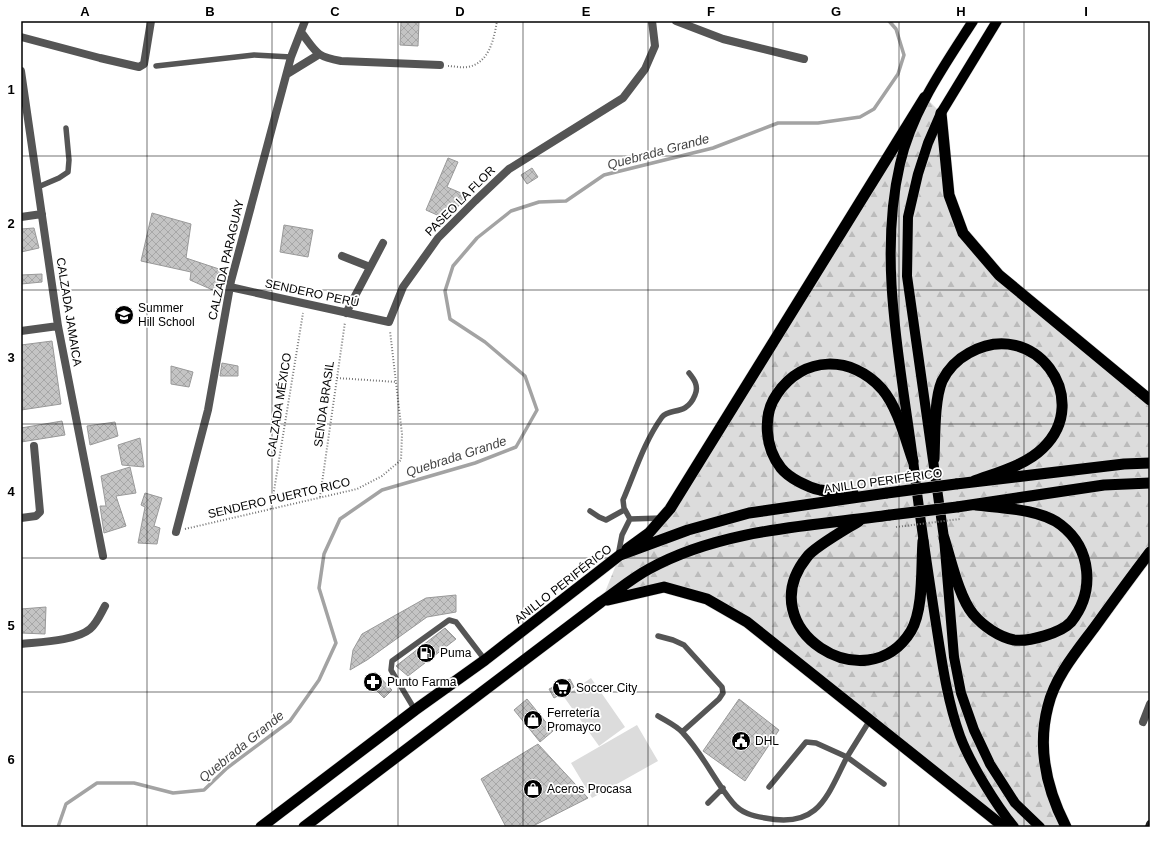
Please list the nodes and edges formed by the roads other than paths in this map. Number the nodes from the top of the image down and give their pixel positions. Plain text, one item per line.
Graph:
1 (151, 21) edge
2 (305, 21) edge
3 (652, 21) edge
4 (676, 21) edge
5 (973, 21) edge
6 (997, 21) edge
7 (301, 32) junction
8 (21, 37) edge
9 (318, 55) junction
10 (291, 57) junction
11 (804, 59) dead end
12 (440, 65) road end
13 (156, 66) dead end
14 (21, 71) edge
15 (287, 74) junction
16 (925, 97) junction
17 (24, 105) edge
18 (941, 113) junction
19 (66, 128) dead end
20 (38, 187) junction
21 (42, 214) junction
22 (21, 217) edge
23 (383, 243) dead end
24 (342, 256) dead end
25 (370, 267) junction
26 (230, 287) junction
27 (346, 313) junction
28 (389, 322) joint
29 (58, 326) junction
30 (21, 331) edge
31 (689, 372) dead end
32 (1150, 400) edge
33 (34, 446) dead end
34 (934, 459) junction
35 (913, 461) junction
36 (1150, 463) edge
37 (972, 482) junction
38 (1150, 483) edge
39 (870, 495) junction
40 (976, 505) junction
41 (624, 510) junction
42 (590, 511) dead end
43 (21, 518) edge
44 (662, 518) junction
45 (630, 519) junction
46 (862, 519) junction
47 (176, 532) road end
48 (944, 538) junction
49 (923, 541) junction
50 (1150, 552) edge
51 (103, 556) dead end
52 (619, 556) junction
53 (601, 602) junction
54 (105, 606) dead end
55 (658, 636) dead end
56 (21, 644) edge
57 (485, 660) junction
58 (1150, 704) edge
59 (416, 710) junction
60 (658, 716) dead end
61 (870, 720) junction
62 (1143, 722) dead end
63 (682, 732) junction
64 (847, 757) junction
65 (884, 784) dead end
66 (769, 787) dead end
67 (723, 788) junction
68 (708, 803) dead end
69 (1150, 824) edge
70 (261, 827) edge
71 (304, 827) edge
72 (1004, 827) edge
73 (1014, 827) edge
74 (1040, 827) edge
75 (1066, 827) edge
76 (1149, 827) edge

1 - 8 street
2 - 7 street, CALZADA PARAGUAY
3 - 28 street, PASEO LA FLOR
4 - 11 street
5 - 16 main road
6 - 18 main road
7 - 9 street
7 - 10 street, CALZADA PARAGUAY
9 - 12 street
9 - 15 street
10 - 13 lane
10 - 15 street, CALZADA PARAGUAY
14 - 17 street, CALZADA JAMAICA
15 - 26 street, CALZADA PARAGUAY
16 - 35 main road
16 - 44 highway
17 - 20 street, CALZADA JAMAICA
18 - 32 highway
18 - 34 main road
19 - 20 lane
20 - 21 street, CALZADA JAMAICA
21 - 22 street
21 - 29 street, CALZADA JAMAICA
23 - 25 street
24 - 25 street
25 - 27 street
26 - 27 street, SENDERO PERÚ
26 - 47 street, CALZADA PARAGUAY
27 - 28 street, SENDERO PERÚ
29 - 30 street
29 - 51 street, CALZADA JAMAICA
31 - 41 lane
33 - 43 street
34 - 37 highway
34 - 48 main road
35 - 39 highway
35 - 49 main road
36 - 37 highway, ANILLO PERIFÉRICO
37 - 39 highway, ANILLO PERIFÉRICO, bridge
38 - 40 highway
39 - 52 highway, ANILLO PERIFÉRICO
40 - 46 highway, bridge
40 - 48 highway
41 - 42 lane
41 - 45 lane
44 - 45 lane
44 - 52 highway
45 - 52 lane
46 - 49 highway
46 - 53 highway
48 - 74 main road
49 - 73 main road
50 - 75 highway
52 - 57 highway, ANILLO PERIFÉRICO
53 - 61 highway
53 - 71 highway
54 - 56 street
55 - 63 lane
57 - 59 highway, ANILLO PERIFÉRICO
57 - 59 lane
58 - 62 street
59 - 70 highway, ANILLO PERIFÉRICO
60 - 63 lane
61 - 64 lane
61 - 72 highway
63 - 67 lane
64 - 65 lane
64 - 66 lane
64 - 67 lane
67 - 68 lane
69 - 76 main road

